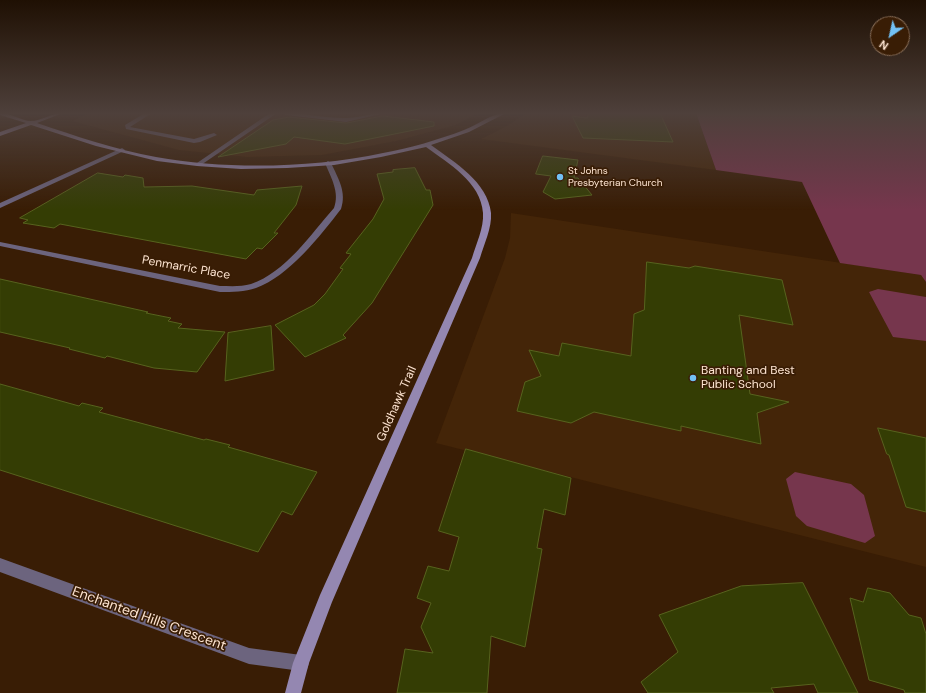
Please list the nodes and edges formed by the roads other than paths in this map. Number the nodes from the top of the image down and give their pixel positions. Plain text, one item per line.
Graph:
1 (106, 145) edge
2 (226, 145) edge
3 (425, 145) edge
4 (427, 145) edge
5 (122, 150) junction
6 (328, 163) junction
7 (199, 164) junction
8 (0, 206) edge
9 (0, 244) edge
10 (0, 565) edge
11 (301, 663) junction
12 (293, 693) edge

1 - 5 street
2 - 7 street
3 - 6 street
4 - 11 street, Goldhawk Trail
5 - 7 street
5 - 8 street
6 - 7 street
6 - 9 street, Penmarric Place
10 - 11 street, Enchanted Hills Crescent
11 - 12 street, Goldhawk Trail

